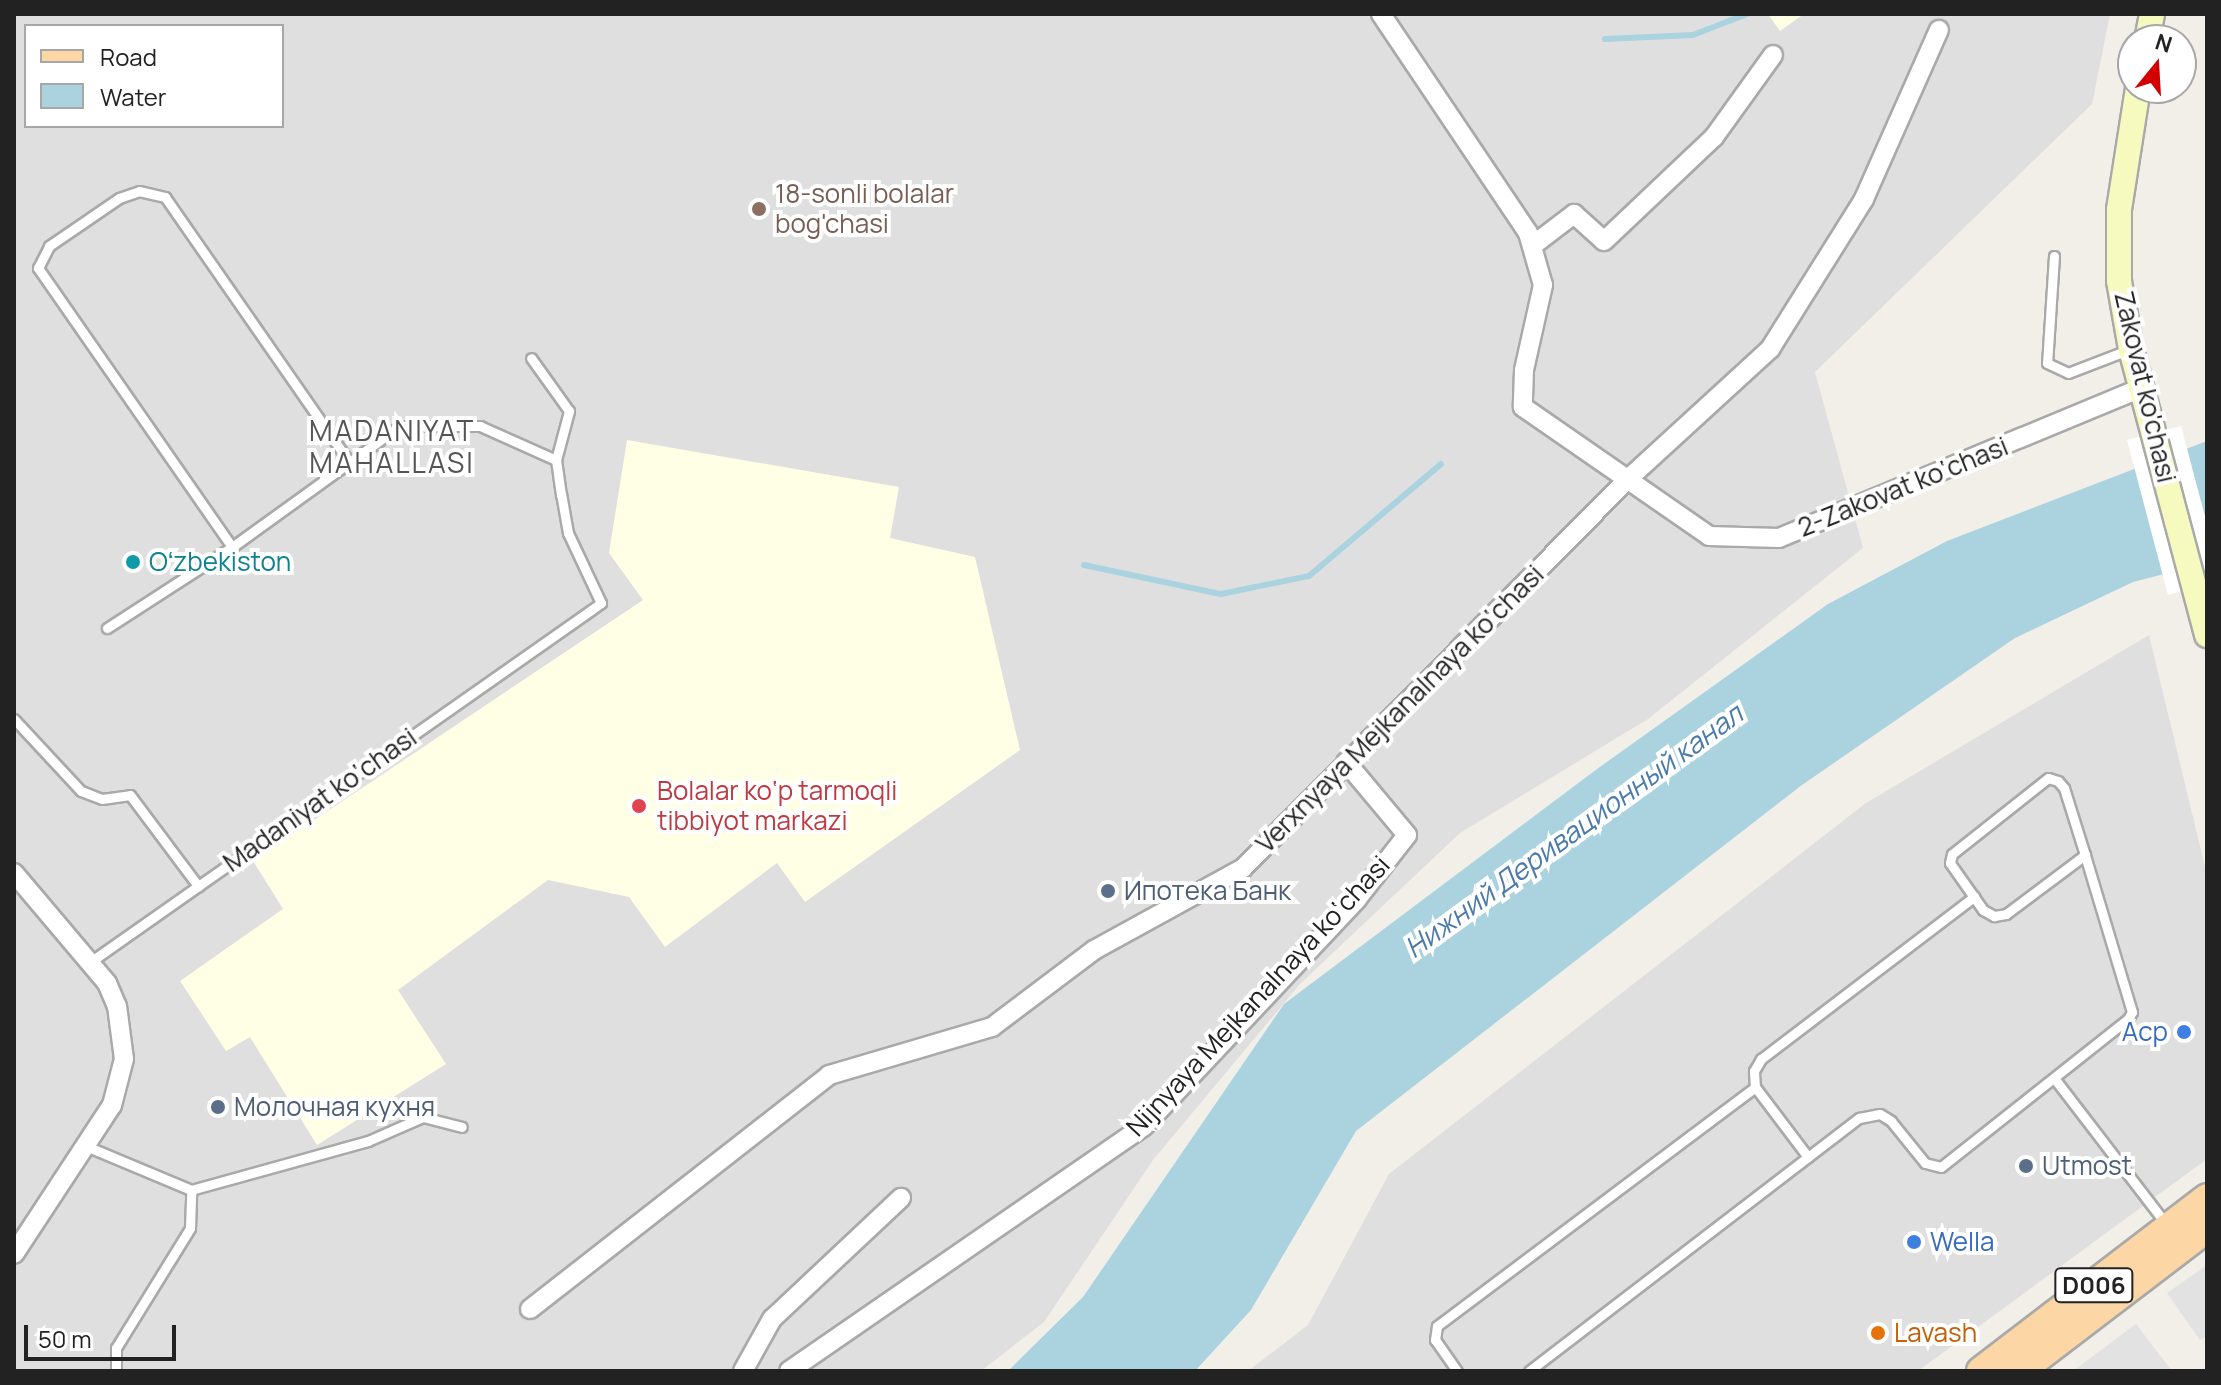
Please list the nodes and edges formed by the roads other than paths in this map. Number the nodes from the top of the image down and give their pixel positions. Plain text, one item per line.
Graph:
1 (1381, 14) edge
2 (1939, 30) dead end
3 (1773, 55) dead end
4 (2136, 104) edge
5 (1532, 246) junction
6 (2054, 256) dead end
7 (2131, 349) junction
8 (531, 358) dead end
9 (2142, 388) junction
10 (347, 459) junction
11 (556, 460) junction
12 (1628, 479) junction
13 (232, 547) junction
14 (107, 628) dead end
15 (2207, 635) edge
16 (14, 719) edge
17 (1346, 762) junction
18 (2085, 855) junction
19 (14, 873) edge
20 (198, 886) junction
21 (1974, 897) junction
22 (93, 960) junction
23 (2054, 1078) junction
24 (1755, 1087) junction
25 (462, 1127) dead end
26 (86, 1146) junction
27 (1808, 1157) junction
28 (191, 1190) junction
29 (901, 1198) dead end
30 (2207, 1198) edge
31 (2169, 1228) junction
32 (2207, 1228) edge
33 (14, 1254) edge
34 (530, 1309) dead end
35 (116, 1371) edge
36 (743, 1371) edge
37 (789, 1371) edge
38 (1457, 1371) edge
39 (1529, 1371) edge
40 (1981, 1371) edge
41 (2020, 1371) edge

1 - 5 street, 2-Zakovat ko‘chasi
2 - 12 street, Verxnyaya Mejkanalnaya ko‘chasi
3 - 5 street
4 - 7 main road, Zakovat ko'chasi
5 - 12 street, 2-Zakovat ko‘chasi
6 - 7 lane
7 - 9 main road, Zakovat ko'chasi
8 - 11 lane, Madaniyat ko‘chasi
9 - 12 street, 2-Zakovat ko‘chasi
9 - 15 main road, Zakovat ko'chasi
10 - 11 lane
10 - 13 lane
10 - 13 lane
11 - 20 lane, Madaniyat ko‘chasi
12 - 17 street, Verxnyaya Mejkanalnaya ko‘chasi
13 - 14 lane
16 - 20 lane
17 - 34 street, Verxnyaya Mejkanalnaya ko‘chasi
17 - 37 street, Nijnyaya Mejkanalnaya ko‘chasi
18 - 21 lane
18 - 21 lane
18 - 23 lane
19 - 22 street
20 - 22 lane, Madaniyat ko‘chasi
21 - 24 lane
22 - 26 street
23 - 27 lane
23 - 31 lane
24 - 27 lane
24 - 38 lane
25 - 28 lane
26 - 28 lane
26 - 33 street
27 - 39 lane
28 - 35 lane
29 - 36 street
30 - 31 main road, D006
31 - 40 main road, D006
32 - 41 main road, D006

